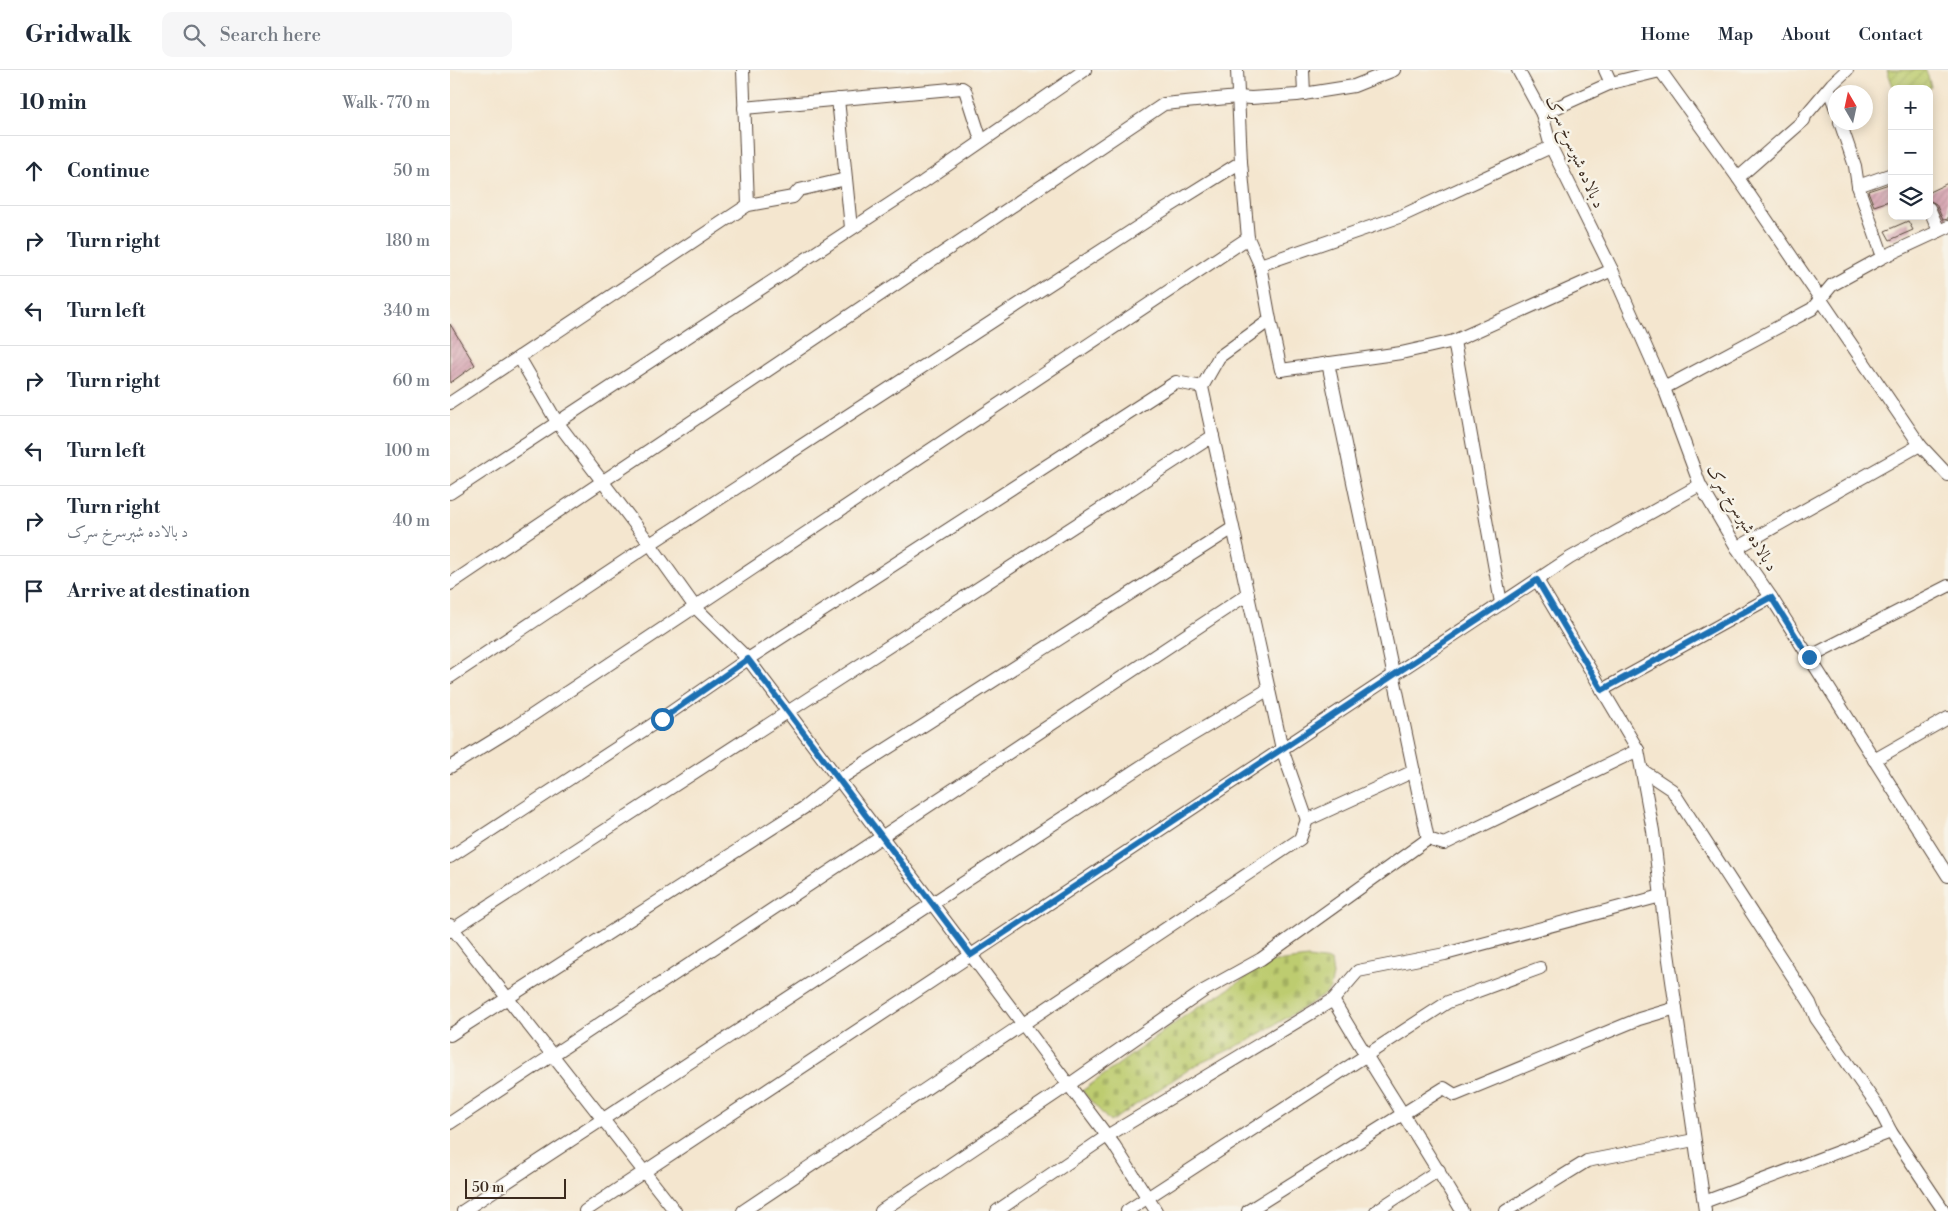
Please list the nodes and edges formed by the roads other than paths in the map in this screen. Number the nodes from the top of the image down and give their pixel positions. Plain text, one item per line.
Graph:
1 (743, 70) edge
2 (1085, 70) edge
3 (1237, 70) edge
4 (1303, 70) edge
5 (1394, 70) edge
6 (1518, 70) edge
7 (1605, 70) edge
8 (1660, 70) edge
9 (1847, 70) edge
10 (1611, 83) junction
11 (1832, 85) edge
12 (1828, 91) edge
13 (1304, 94) junction
14 (1238, 97) junction
15 (838, 99) junction
16 (744, 108) junction
17 (1542, 114) junction
18 (1843, 130) edge
19 (981, 140) junction
20 (1551, 147) junction
21 (1241, 162) junction
22 (1889, 175) edge
23 (1738, 178) junction
24 (846, 179) junction
25 (1858, 186) junction
26 (748, 205) junction
27 (1933, 214) edge
28 (851, 228) junction
29 (1943, 229) edge
30 (1248, 238) junction
31 (1884, 257) junction
32 (1260, 265) junction
33 (1612, 270) junction
34 (1821, 300) junction
35 (1270, 320) junction
36 (1454, 341) junction
37 (519, 357) junction
38 (1328, 363) junction
39 (1202, 386) junction
40 (1664, 388) junction
41 (450, 403) edge
42 (556, 422) junction
43 (1212, 436) junction
44 (1920, 445) junction
45 (1948, 475) edge
46 (602, 482) junction
47 (1700, 485) junction
48 (450, 493) edge
49 (1233, 528) junction
50 (650, 544) junction
51 (1737, 548) junction
52 (1537, 580) junction
53 (450, 584) edge
54 (1948, 586) edge
55 (1248, 594) junction
56 (1771, 597) junction
57 (1501, 603) junction
58 (695, 608) junction
59 (1809, 657) junction
60 (748, 659) junction
61 (1394, 675) junction
62 (450, 677) edge
63 (1269, 689) junction
64 (1602, 690) junction
65 (788, 711) junction
66 (1948, 718) edge
67 (1282, 749) junction
68 (1638, 750) junction
69 (1874, 760) junction
70 (450, 767) edge
71 (1642, 770) junction
72 (1414, 771) junction
73 (838, 780) junction
74 (1307, 820) junction
75 (882, 836) junction
76 (1428, 839) junction
77 (450, 857) edge
78 (1948, 874) edge
79 (1661, 896) junction
80 (932, 902) junction
81 (451, 928) edge
82 (971, 955) junction
83 (1540, 968) dead end
84 (507, 997) junction
85 (1333, 1000) junction
86 (1676, 1008) junction
87 (1022, 1023) junction
88 (450, 1035) edge
89 (552, 1055) junction
90 (1365, 1056) junction
91 (1069, 1085) junction
92 (1402, 1113) junction
93 (603, 1120) junction
94 (450, 1123) edge
95 (1891, 1132) junction
96 (1107, 1136) junction
97 (1694, 1140) junction
98 (1438, 1170) junction
99 (644, 1172) junction
100 (1148, 1198) junction
101 (1705, 1206) edge
102 (463, 1211) edge
103 (585, 1211) edge
104 (675, 1211) edge
105 (743, 1211) edge
106 (880, 1211) edge
107 (997, 1211) edge
108 (1127, 1211) edge
109 (1156, 1211) edge
110 (1248, 1211) edge
111 (1376, 1211) edge
112 (1462, 1211) edge
113 (1506, 1211) edge
114 (1944, 1211) edge

1 - 16 street
2 - 19 street
3 - 14 street
4 - 13 street
5 - 13 street
6 - 17 street, د بالاده شېرسرخ سړک
7 - 10 street
8 - 10 street
8 - 23 street
9 - 11 street
10 - 17 street
12 - 23 street
13 - 14 street
14 - 21 street
14 - 46 street
15 - 16 street
15 - 19 street
15 - 24 street
16 - 26 street
17 - 20 street, د بالاده شېرسرخ سړک
18 - 25 street
19 - 28 street
20 - 32 street
20 - 33 street, د بالاده شېرسرخ سړک
21 - 30 street
21 - 50 street
22 - 25 street
23 - 34 street
24 - 26 street
24 - 28 street
25 - 31 street
26 - 37 street
27 - 29 street
28 - 42 street
29 - 31 street
30 - 32 street
30 - 58 street
31 - 34 street
32 - 35 street
33 - 36 street
33 - 40 street, د بالاده شېرسرخ سړک
34 - 40 street
34 - 44 street
35 - 38 street
35 - 39 street
36 - 38 street
36 - 57 street
37 - 41 street
37 - 42 street
38 - 61 street
39 - 43 street
39 - 60 street
40 - 47 street, د بالاده شېرسرخ سړک
42 - 46 street
42 - 48 street
43 - 49 street
43 - 65 street
44 - 45 street
44 - 51 street
46 - 50 street
46 - 53 street
47 - 51 street, د بالاده شېرسرخ سړک
47 - 52 street
49 - 55 street
49 - 73 street
50 - 58 street
50 - 62 street
51 - 56 street, د بالاده شېرسرخ سړک
52 - 57 street
52 - 64 street
54 - 59 street
55 - 63 street
55 - 75 street
56 - 59 street, د بالاده شېرسرخ سړک
56 - 64 street
57 - 61 street
58 - 60 street
58 - 70 street
59 - 69 street, د بالاده شېرسرخ سړک
60 - 65 street
60 - 77 street
61 - 67 street
61 - 72 street
63 - 67 street
63 - 80 street
64 - 68 street
65 - 73 street
65 - 81 street
66 - 69 street
67 - 74 street
67 - 82 street
68 - 71 street
68 - 76 street
69 - 78 street, د بالاده شېرسرخ سړک
71 - 79 street
71 - 95 street
72 - 74 street
72 - 76 street
73 - 75 street
73 - 84 street
74 - 87 street
75 - 80 street
75 - 89 street
76 - 91 street
79 - 85 street
79 - 86 street
80 - 82 street
80 - 93 street
81 - 84 street
82 - 87 street
82 - 99 street
83 - 90 street
84 - 88 street
84 - 89 street
85 - 90 street
85 - 96 street
86 - 92 street
86 - 97 street
87 - 91 street
87 - 105 street
89 - 93 street
89 - 94 street
90 - 92 street
90 - 100 street
91 - 96 street
91 - 106 street
92 - 98 street
92 - 110 street
93 - 99 street
93 - 102 street
95 - 101 street
95 - 114 street
96 - 100 street
96 - 107 street
97 - 101 street
97 - 113 street
98 - 111 street
98 - 112 street
99 - 103 street
99 - 104 street
100 - 108 street
100 - 109 street

